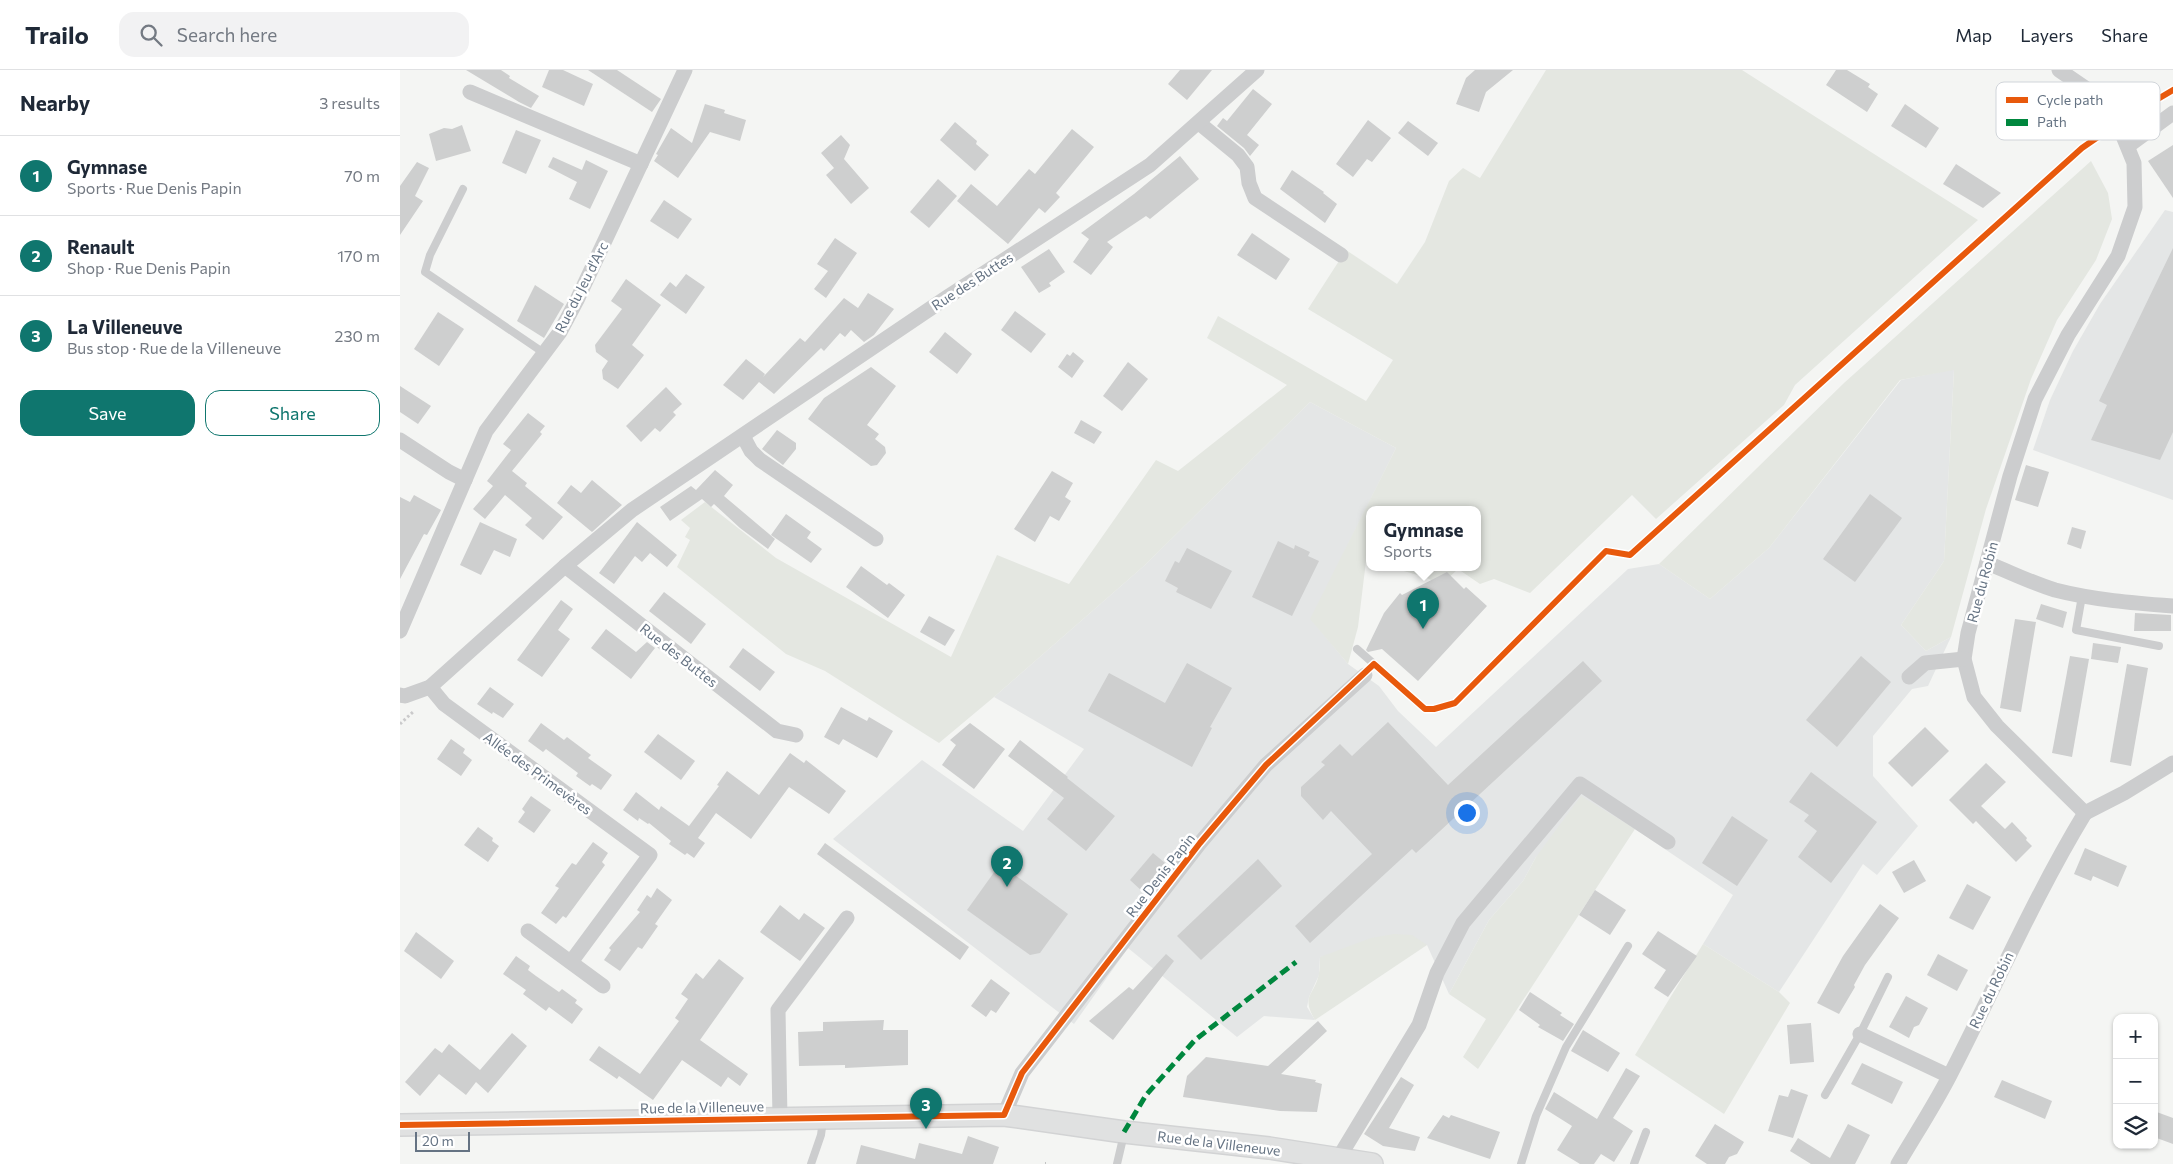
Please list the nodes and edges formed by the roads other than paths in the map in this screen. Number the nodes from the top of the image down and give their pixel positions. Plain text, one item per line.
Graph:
1 (685, 70) edge
2 (1257, 70) edge
3 (2058, 70) edge
4 (2075, 82) edge
5 (470, 92) dead end
6 (2173, 113) edge
7 (2160, 123) edge
8 (1199, 124) junction
9 (2125, 140) edge
10 (2136, 140) edge
11 (2128, 146) junction
12 (641, 164) junction
13 (463, 189) dead end
14 (1341, 255) dead end
15 (544, 353) junction
16 (742, 436) junction
17 (400, 440) edge
18 (465, 480) junction
19 (876, 540) dead end
20 (1606, 551) dead end
21 (1987, 563) junction
22 (565, 566) junction
23 (2082, 596) junction
24 (2173, 606) edge
25 (400, 631) edge
26 (2159, 646) dead end
27 (1357, 649) dead end
28 (1964, 659) junction
29 (1369, 670) junction
30 (1909, 677) dead end
31 (430, 687) junction
32 (400, 694) edge
33 (796, 735) dead end
34 (2173, 763) edge
35 (2085, 812) junction
36 (1668, 842) dead end
37 (847, 918) dead end
38 (528, 931) dead end
39 (1628, 946) dead end
40 (571, 962) junction
41 (1888, 977) dead end
42 (604, 986) dead end
43 (1860, 1034) junction
44 (1949, 1076) junction
45 (1825, 1095) dead end
46 (1004, 1114) junction
47 (780, 1118) junction
48 (824, 1118) junction
49 (400, 1126) edge
50 (1124, 1132) junction
51 (1646, 1132) dead end
52 (1338, 1159) junction
53 (811, 1164) edge
54 (1116, 1164) edge
55 (1372, 1164) edge
56 (1521, 1164) edge
57 (1634, 1164) edge
58 (1898, 1164) edge

1 - 12 street, Rue du Jeu d'Arc
2 - 8 street, Rue des Buttes
3 - 4 street, Rue du Robin
5 - 12 street
6 - 7 street
8 - 14 street
8 - 16 street, Rue des Buttes
9 - 11 street, Rue du Robin
10 - 11 street
11 - 21 street, Rue du Robin
12 - 15 street, Rue du Jeu d'Arc
13 - 15 lane
15 - 18 street, Rue du Jeu d'Arc
16 - 19 street
16 - 22 street, Rue des Buttes
17 - 18 street
18 - 25 street, Rue du Jeu d'Arc
20 - 29 lane
21 - 23 street
21 - 28 street, Rue du Robin
22 - 31 street, Rue des Buttes
22 - 33 street, Rue des Buttes
23 - 24 street
23 - 26 lane
27 - 29 lane
28 - 30 street
28 - 35 street, Rue du Robin
29 - 46 street, Rue Denis Papin
31 - 32 street, Rue des Buttes
31 - 40 street, Allée des Primevères
34 - 35 street
35 - 44 street, Rue du Robin
36 - 52 street
37 - 47 street
38 - 40 street
39 - 56 lane
40 - 42 street
41 - 43 lane
43 - 44 street
43 - 45 lane
44 - 58 street, Rue du Robin
46 - 48 main road, Rue de la Villeneuve
46 - 50 main road, Rue de la Villeneuve
47 - 48 main road, Rue de la Villeneuve
47 - 49 main road, Rue de la Villeneuve
48 - 53 lane
50 - 52 main road, Rue de la Villeneuve
50 - 54 lane
51 - 57 lane
52 - 55 main road, Rue de la Villeneuve

